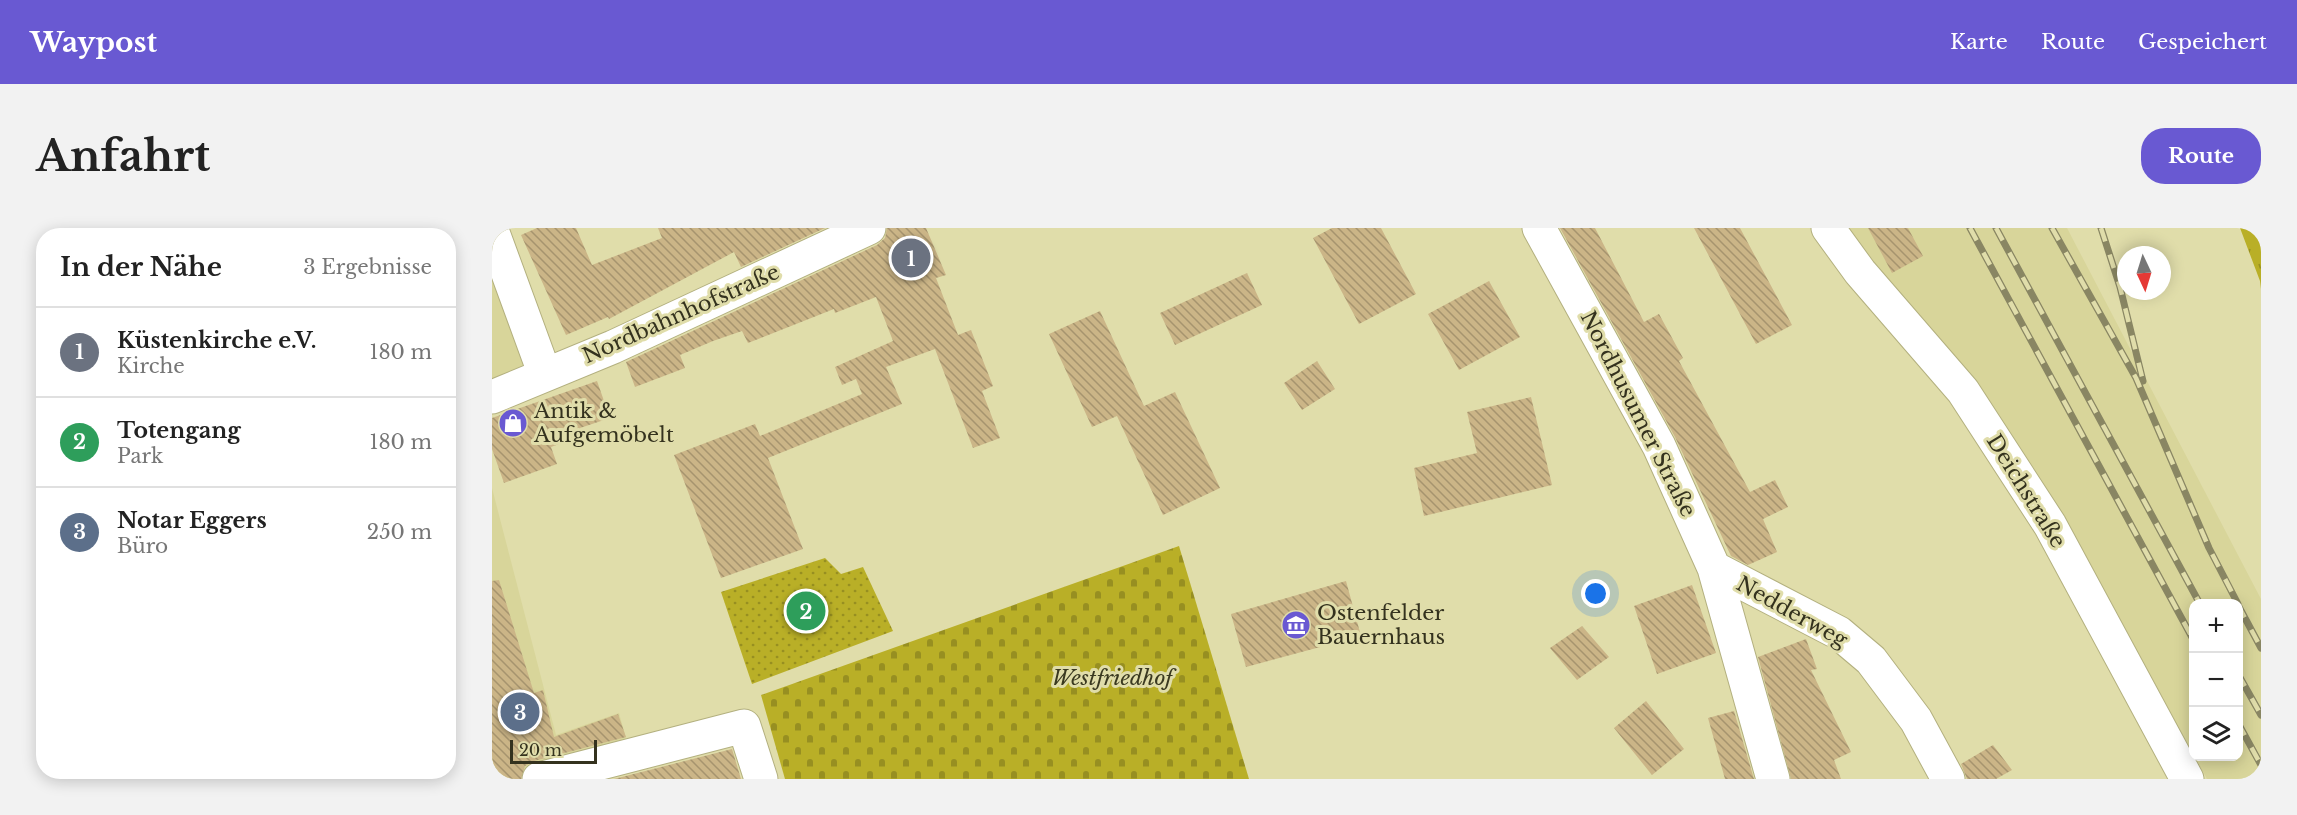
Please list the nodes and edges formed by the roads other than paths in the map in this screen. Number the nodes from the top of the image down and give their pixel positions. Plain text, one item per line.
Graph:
1 (869, 228) edge
2 (1539, 228) edge
3 (1828, 228) edge
4 (492, 230) edge
5 (545, 375) junction
6 (492, 397) edge
7 (1714, 568) junction
8 (539, 779) edge
9 (761, 779) edge
10 (1773, 779) edge
11 (1947, 779) edge
12 (2187, 779) edge

1 - 5 street, Nordbahnhofstraße
2 - 7 street, Nordhusumer Straße
3 - 12 street, Deichstraße
4 - 5 street
5 - 6 street, Nordbahnhofstraße
7 - 10 street, Nordhusumer Straße
7 - 11 street, Nedderweg
8 - 9 street

